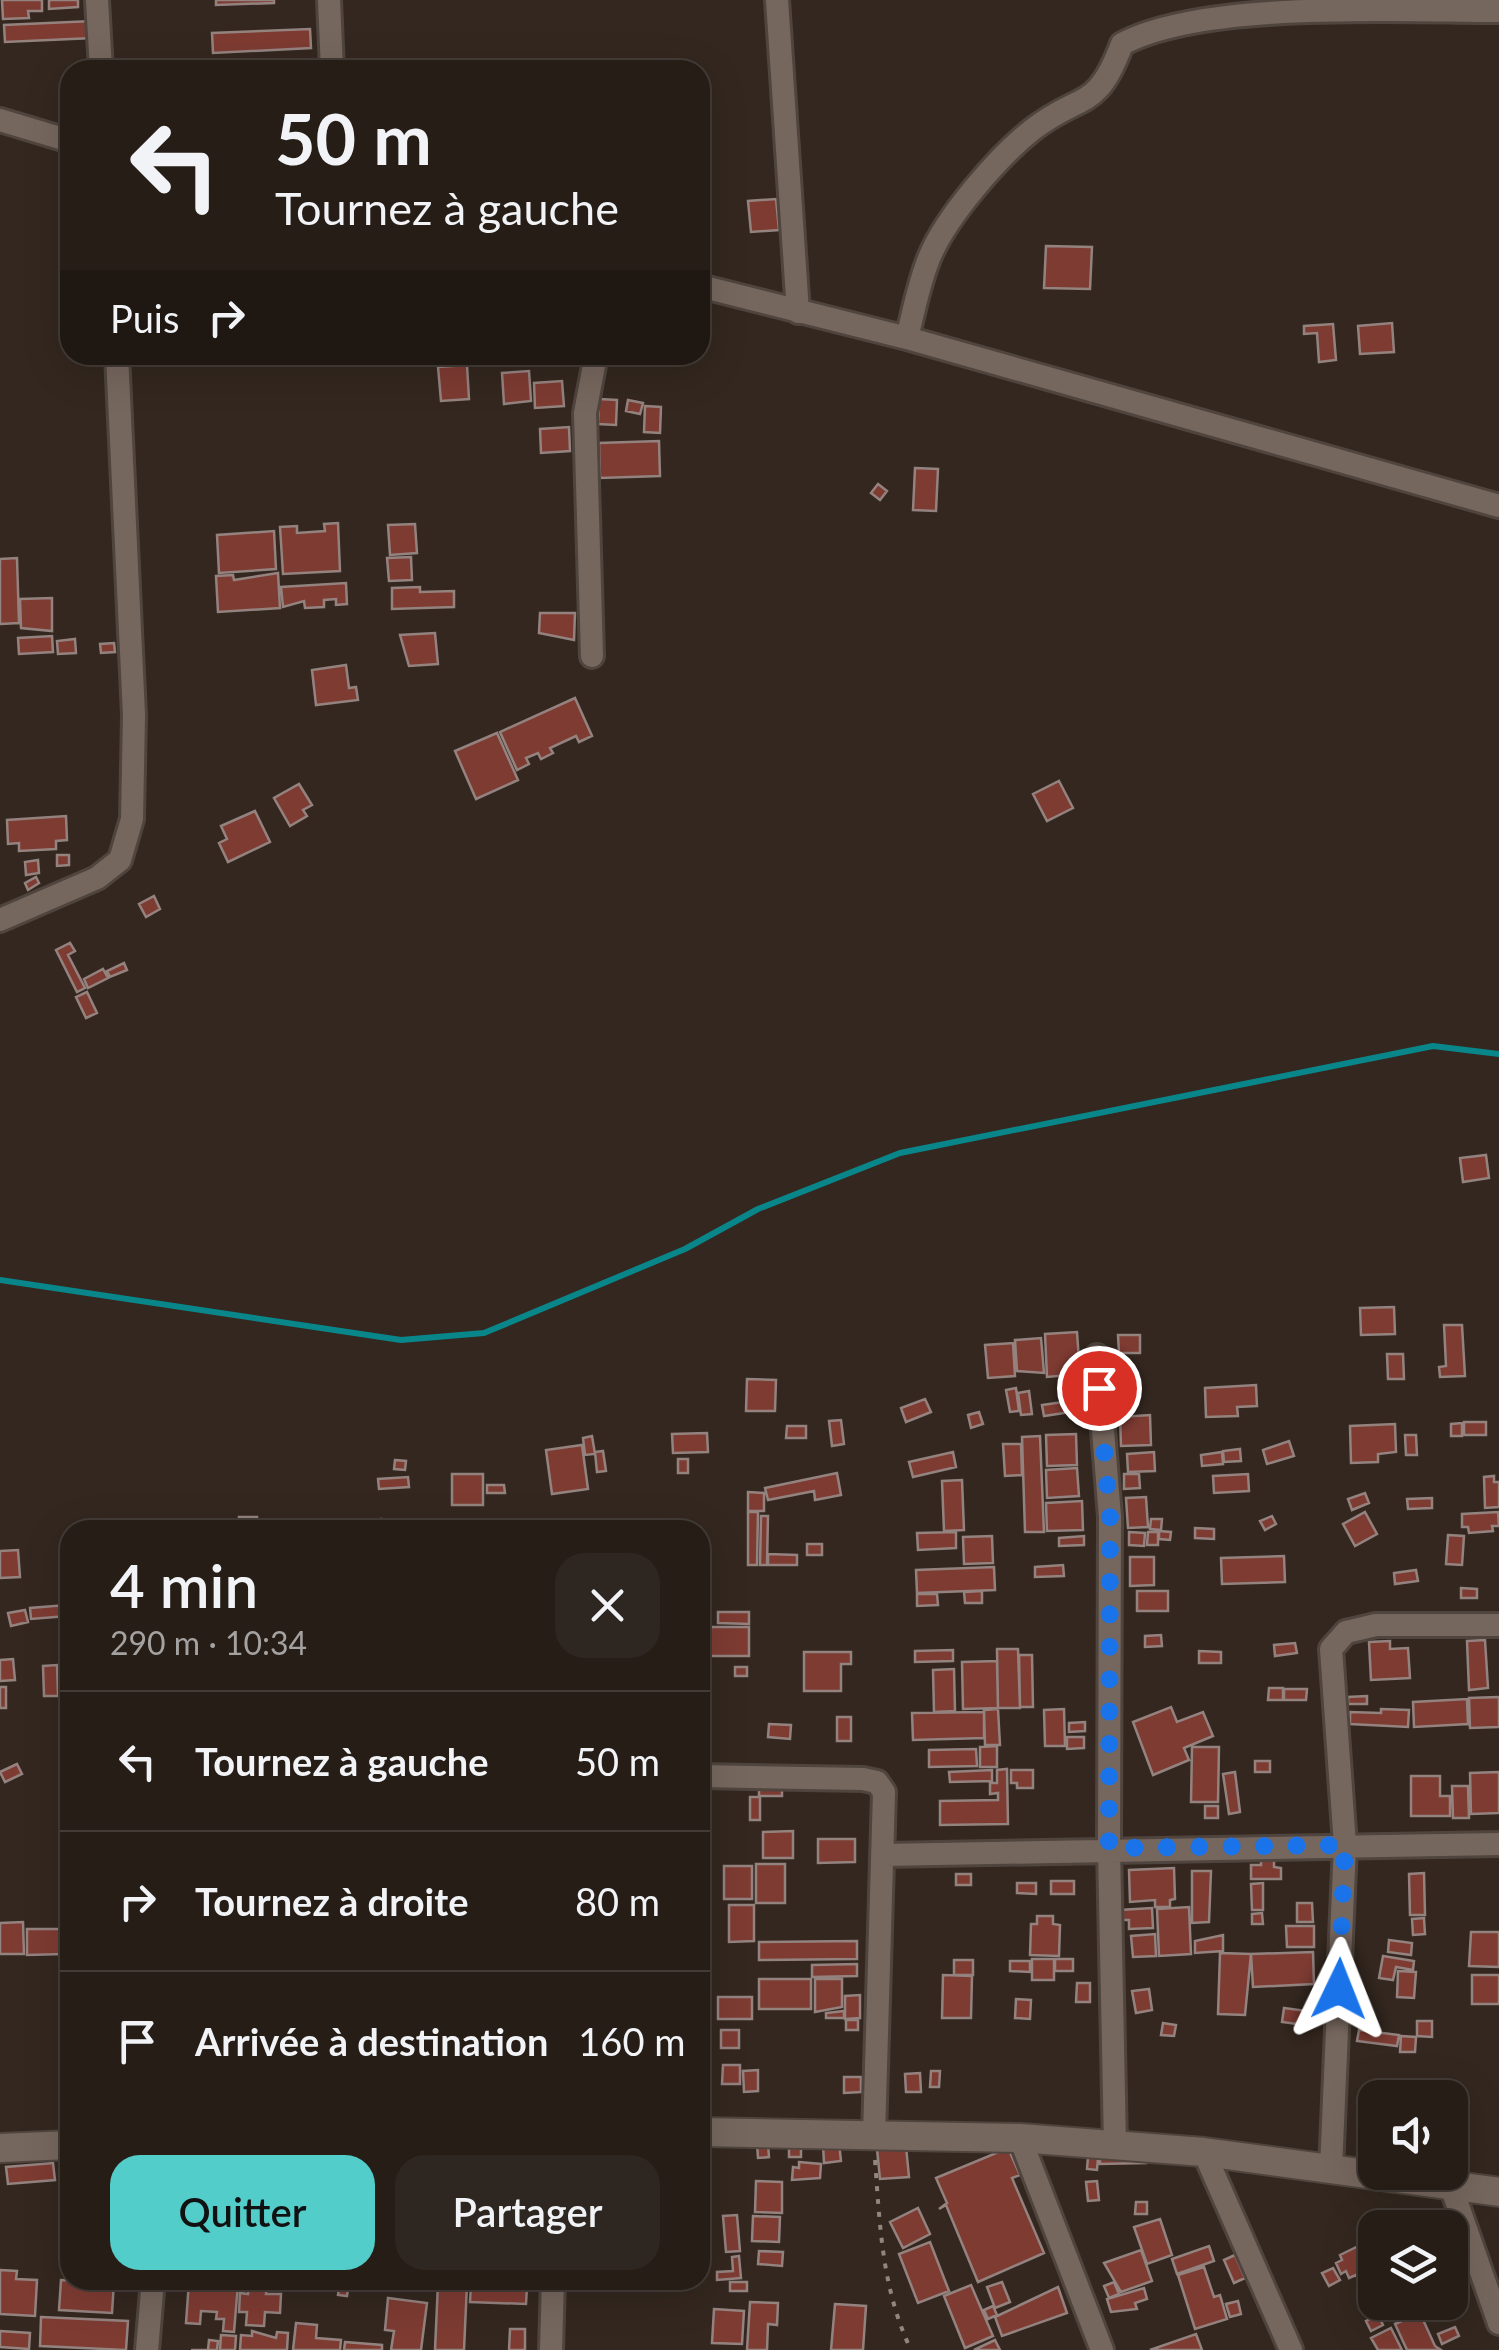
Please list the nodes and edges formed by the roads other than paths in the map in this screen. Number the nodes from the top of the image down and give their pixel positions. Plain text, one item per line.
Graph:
1 (97, 0) edge
2 (330, 0) edge
3 (776, 0) edge
4 (1499, 11) edge
5 (101, 60) edge
6 (332, 60) edge
7 (0, 120) edge
8 (60, 138) edge
9 (710, 289) edge
10 (798, 312) junction
11 (907, 338) junction
12 (116, 365) edge
13 (594, 365) edge
14 (1499, 506) edge
15 (592, 656) dead end
16 (0, 920) edge
17 (1096, 1356) dead end
18 (1499, 1625) edge
19 (710, 1776) edge
20 (1499, 1844) edge
21 (1345, 1845) junction
22 (1109, 1848) junction
23 (883, 1855) junction
24 (710, 2132) edge
25 (874, 2136) junction
26 (1020, 2138) junction
27 (60, 2145) edge
28 (1115, 2145) junction
29 (0, 2148) edge
30 (1204, 2152) junction
31 (1331, 2170) junction
32 (1358, 2174) edge
33 (1468, 2188) edge
34 (1452, 2190) edge
35 (1499, 2192) edge
36 (153, 2290) edge
37 (553, 2290) edge
38 (1499, 2323) edge
39 (147, 2350) edge
40 (551, 2350) edge
41 (1102, 2350) edge
42 (1292, 2350) edge

1 - 5 street
2 - 6 street
3 - 10 street
4 - 11 street
7 - 8 street
9 - 10 street
10 - 11 street
11 - 14 street
12 - 16 street
13 - 15 street
17 - 22 street
18 - 21 street
19 - 23 street
20 - 21 street
21 - 22 street
21 - 31 street
22 - 23 street
22 - 28 street
23 - 25 street
24 - 25 street
25 - 26 street
26 - 28 street
26 - 41 street
27 - 29 street
28 - 30 street
30 - 31 street
30 - 42 street
31 - 32 street
33 - 35 street
34 - 38 street
36 - 39 street
37 - 40 street

